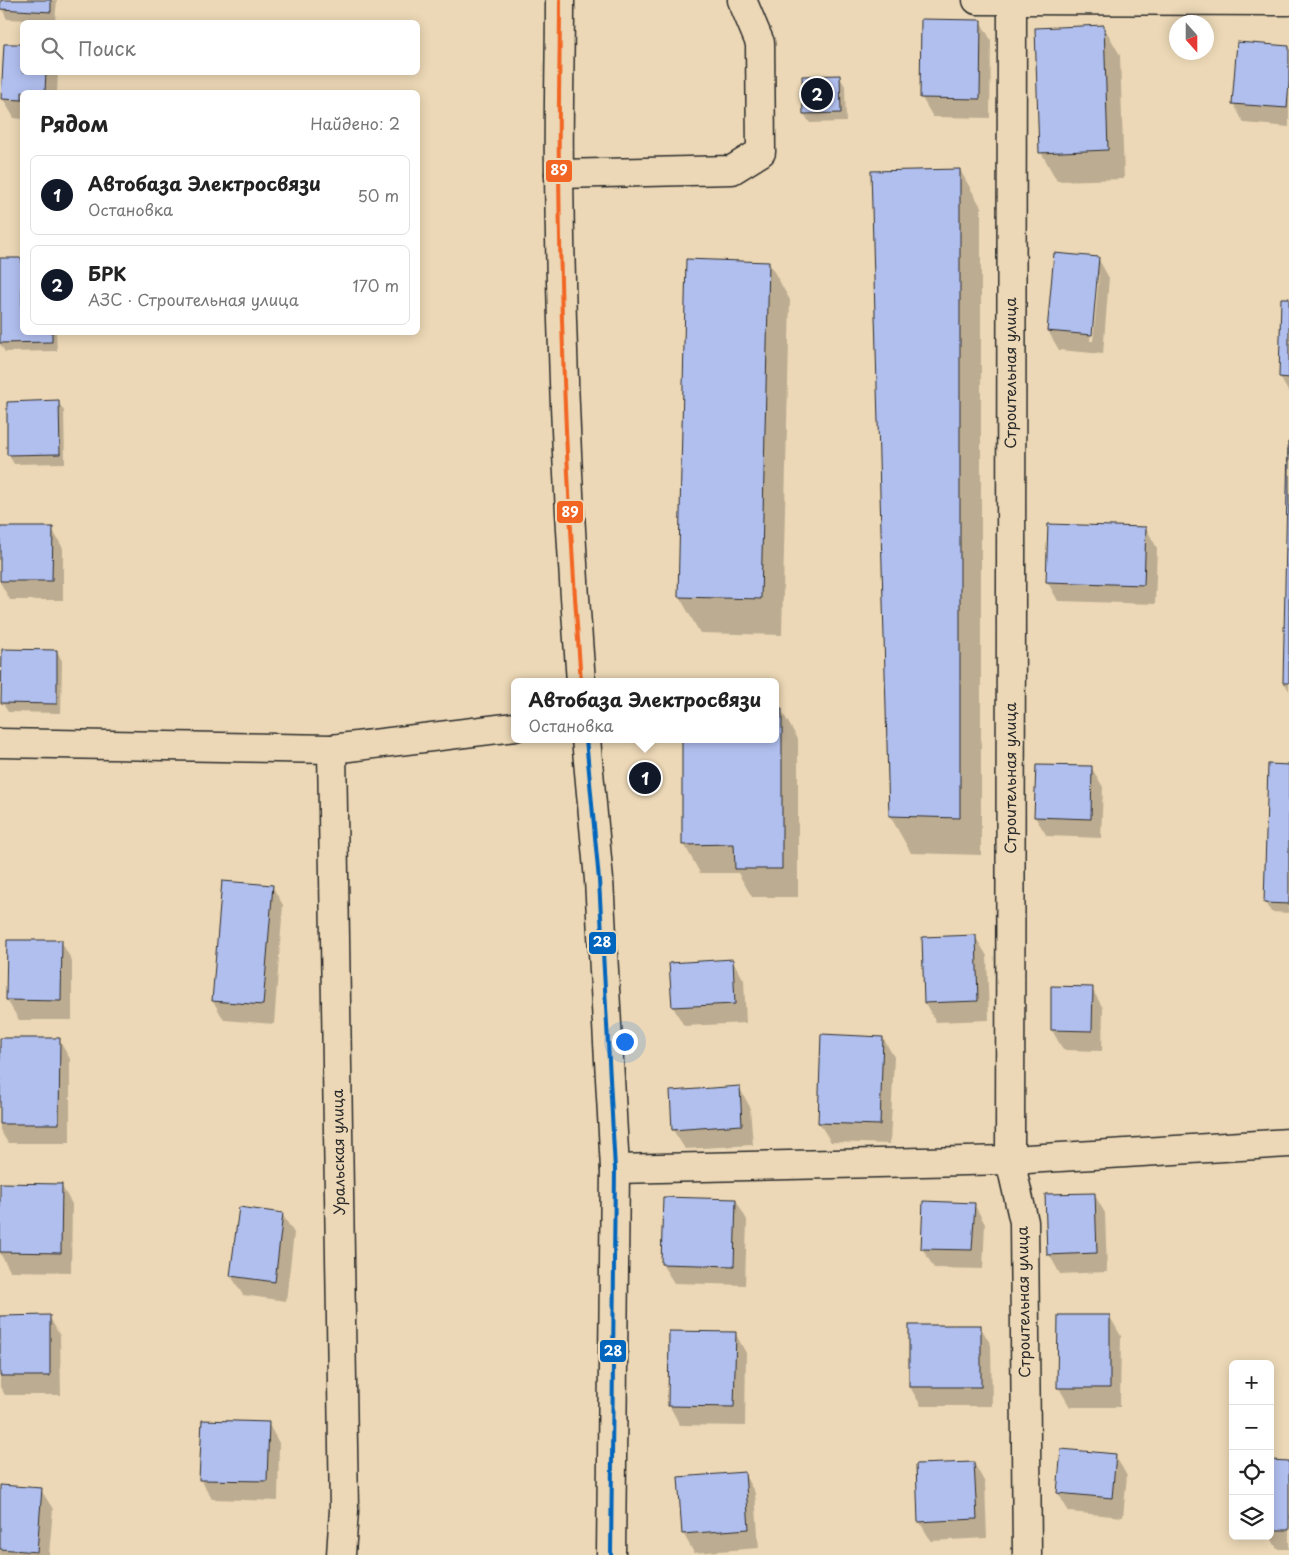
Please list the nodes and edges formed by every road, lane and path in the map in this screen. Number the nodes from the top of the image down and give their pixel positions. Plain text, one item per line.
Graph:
1 (560, 0) edge
2 (742, 0) edge
3 (976, 0) edge
4 (1012, 0) edge
5 (1289, 1) edge
6 (559, 174) junction
7 (581, 678) edge
8 (511, 727) edge
9 (0, 743) edge
10 (586, 743) edge
11 (332, 749) junction
12 (1289, 1143) edge
13 (1010, 1160) junction
14 (615, 1169) junction
15 (341, 1555) edge
16 (611, 1555) edge
17 (1027, 1555) edge

1 - 6 street
2 - 6 street
3 - 4 street
4 - 5 street
4 - 13 street, Строительная улица
6 - 7 street
8 - 11 street
9 - 11 street
10 - 14 street
11 - 15 street, Уральская улица
12 - 13 street
13 - 14 street
13 - 17 street, Строительная улица
14 - 16 street

